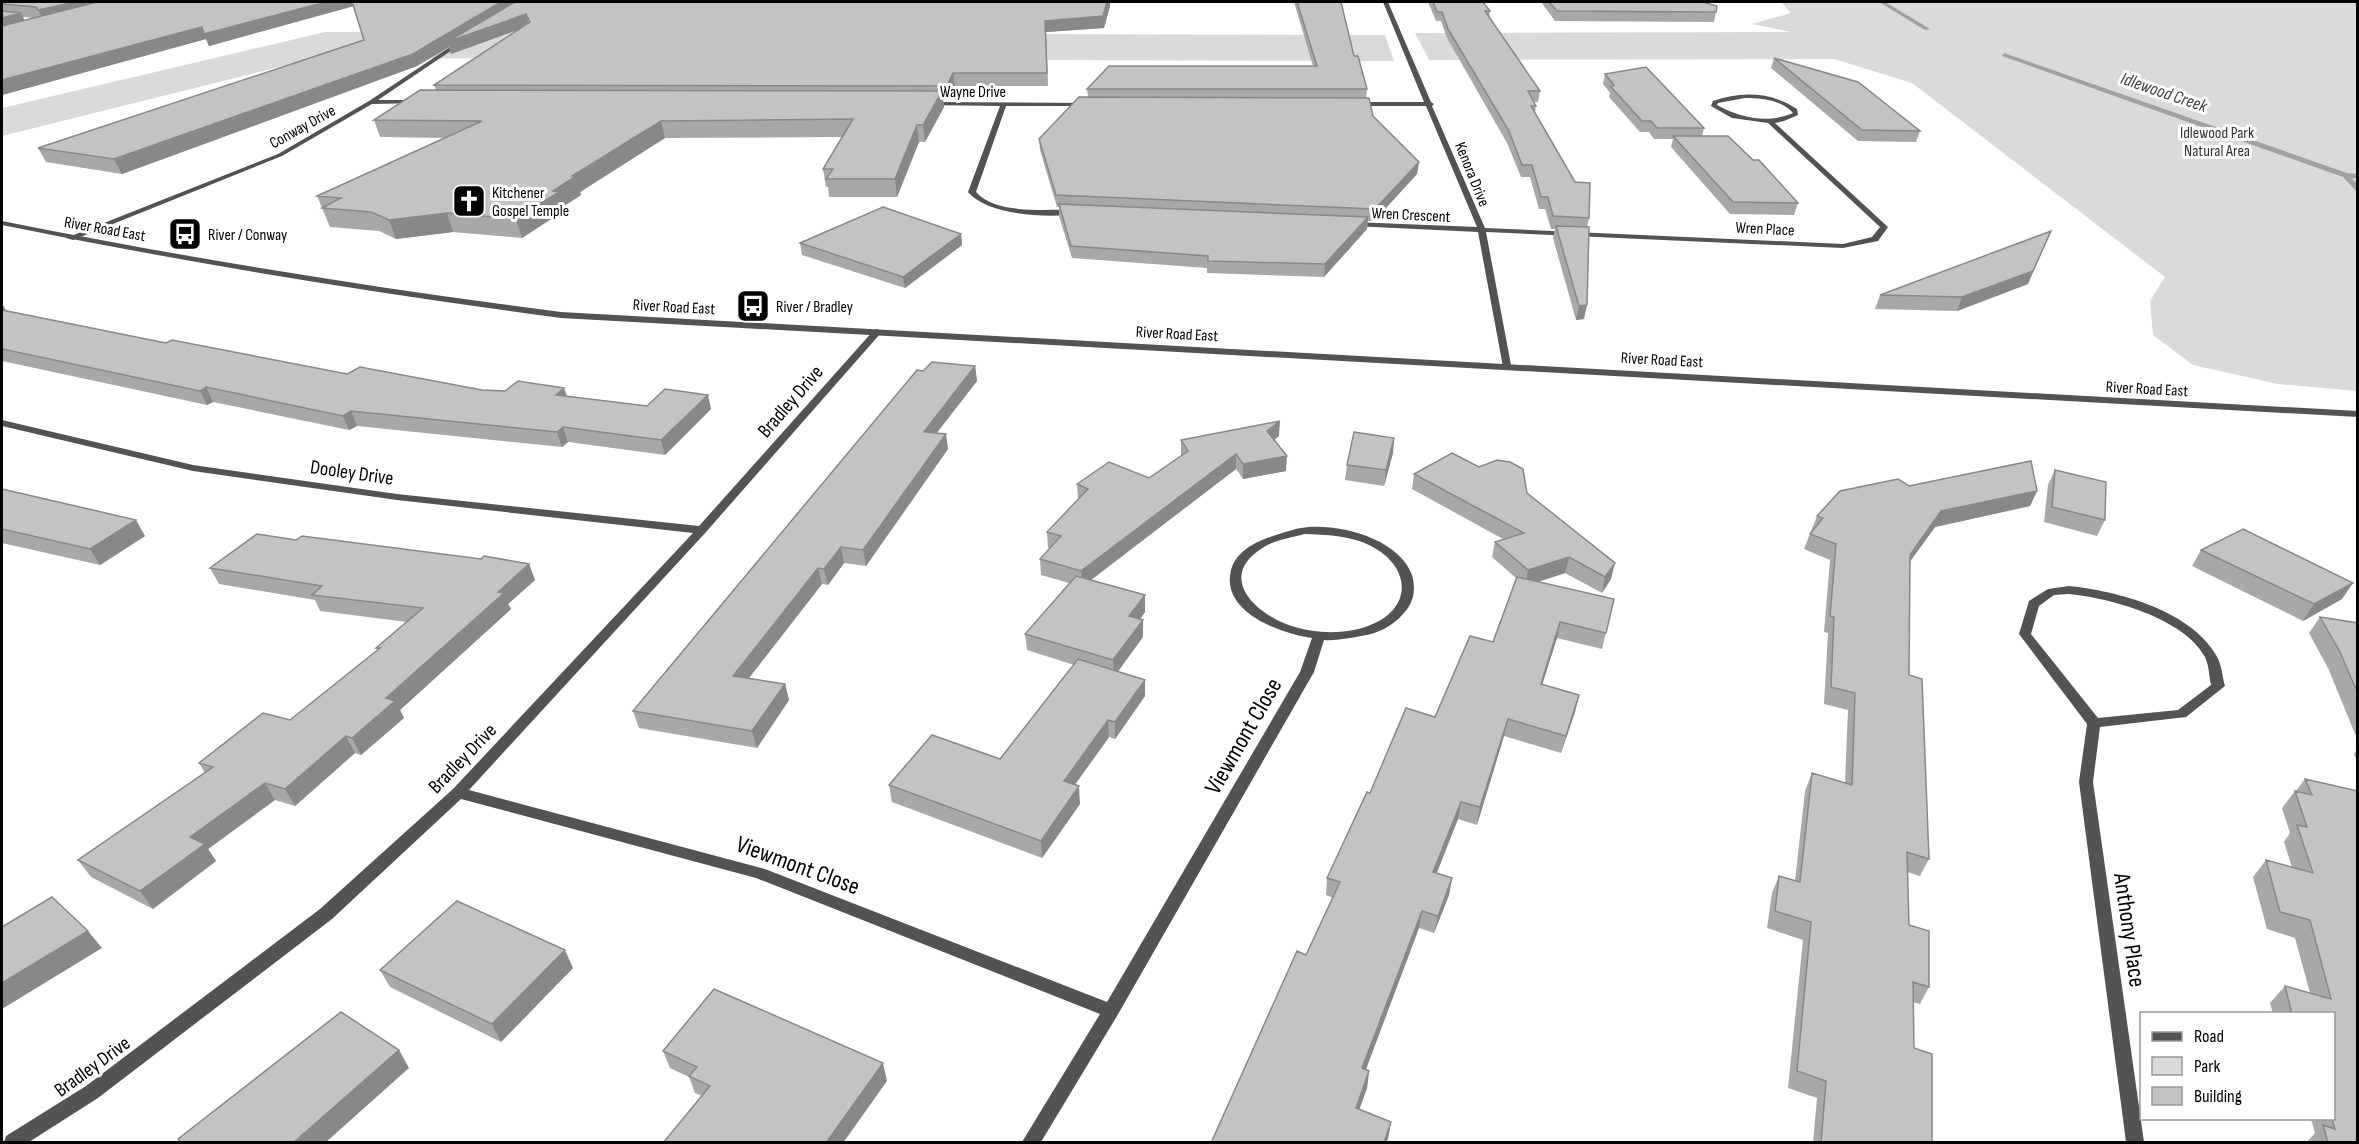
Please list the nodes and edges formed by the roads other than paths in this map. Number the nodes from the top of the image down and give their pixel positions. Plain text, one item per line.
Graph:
1 (1065, 2) edge
2 (1127, 2) edge
3 (1385, 2) edge
4 (473, 35) edge
5 (371, 102) junction
6 (428, 102) edge
7 (921, 104) edge
8 (1004, 104) junction
9 (1099, 104) edge
10 (1347, 104) edge
11 (1431, 104) junction
12 (1770, 121) junction
13 (1085, 213) edge
14 (2, 223) edge
15 (1342, 224) edge
16 (1482, 230) junction
17 (70, 238) junction
18 (877, 332) junction
19 (1506, 365) junction
20 (2358, 414) edge
21 (2, 423) edge
22 (702, 530) junction
23 (1319, 637) junction
24 (2094, 723) junction
25 (458, 793) junction
26 (1112, 1011) junction
27 (13, 1143) edge
28 (1031, 1143) edge
29 (2135, 1143) edge

1 - 2 street
3 - 11 street, Kenora Drive
4 - 5 street, Conway Drive
5 - 6 street
5 - 17 street, Conway Drive
7 - 8 street, Wayne Drive
8 - 9 street, Wayne Drive
8 - 13 street
10 - 11 street
11 - 16 street, Kenora Drive
12 - 12 street
12 - 16 street, Wren Place
14 - 17 street, River Road East
15 - 16 street, Wren Crescent
16 - 19 street, Kenora Drive
17 - 18 street, River Road East
18 - 19 street, River Road East
18 - 22 street, Bradley Drive
19 - 20 street, River Road East
21 - 22 street, Dooley Drive
22 - 25 street, Bradley Drive
23 - 23 street
23 - 26 street, Viewmont Close
24 - 24 street
24 - 29 street, Anthony Place
25 - 26 street, Viewmont Close
25 - 27 street, Bradley Drive
26 - 28 street, Viewmont Close

